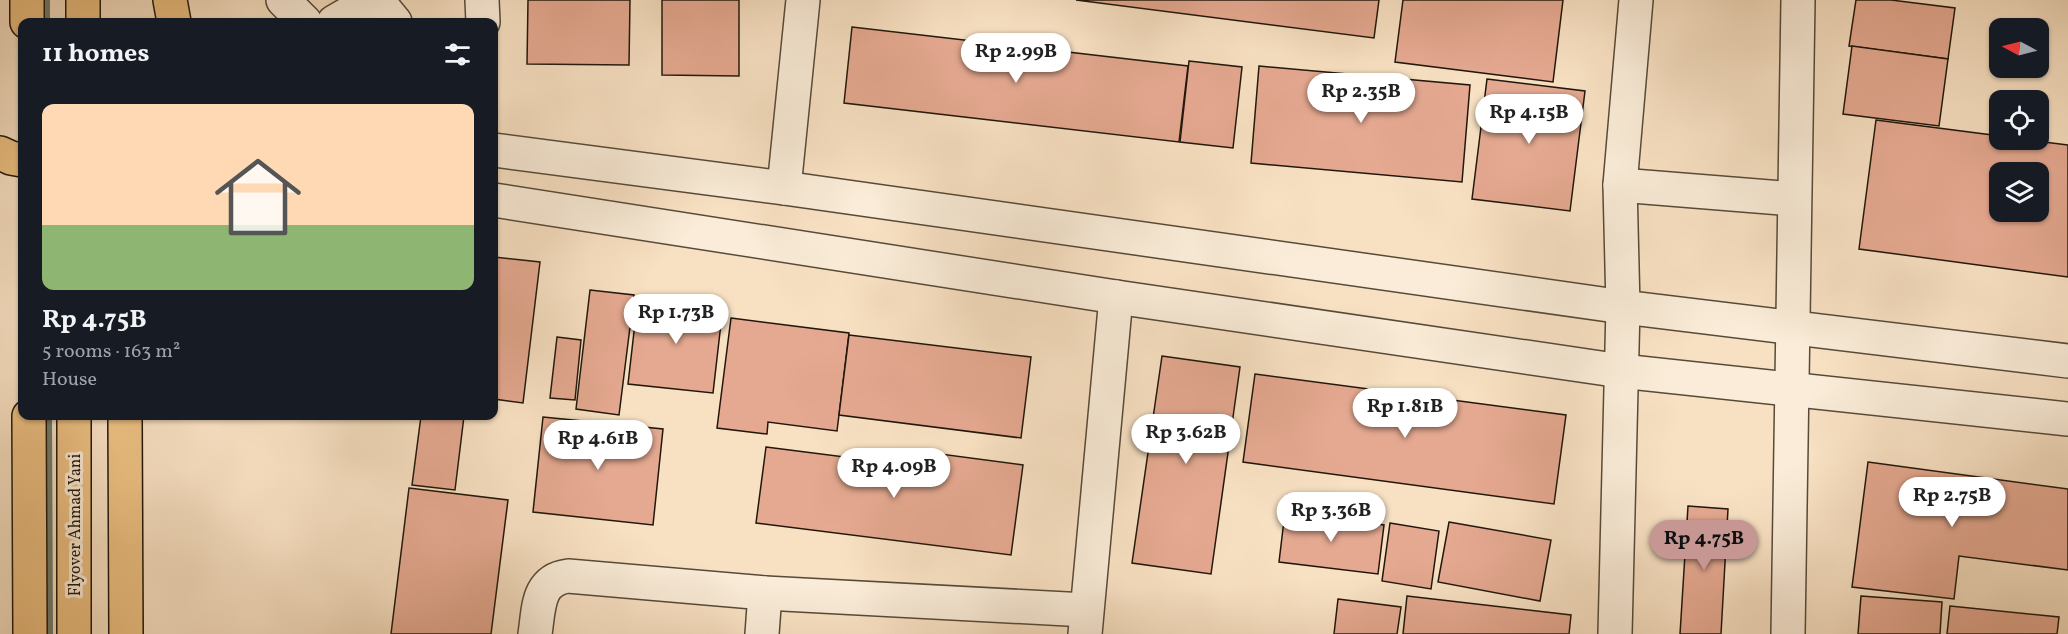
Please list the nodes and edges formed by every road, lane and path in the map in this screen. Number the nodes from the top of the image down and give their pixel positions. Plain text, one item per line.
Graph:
1 (27, 0) edge
2 (83, 0) edge
3 (170, 0) edge
4 (283, 0) edge
5 (372, 0) edge
6 (377, 0) edge
7 (482, 0) edge
8 (802, 0) edge
9 (1636, 0) edge
10 (1798, 0) edge
11 (27, 18) edge
12 (83, 18) edge
13 (173, 18) edge
14 (301, 18) edge
15 (341, 18) edge
16 (392, 18) edge
17 (483, 18) edge
18 (498, 151) edge
19 (1620, 185) junction
20 (784, 188) junction
21 (1794, 199) junction
22 (498, 201) edge
23 (1116, 297) junction
24 (1623, 307) junction
25 (1793, 327) junction
26 (2068, 361) edge
27 (1621, 371) junction
28 (1792, 388) junction
29 (2068, 419) edge
30 (29, 420) edge
31 (74, 420) edge
32 (125, 420) edge
33 (765, 593) junction
34 (1086, 622) edge
35 (30, 634) edge
36 (74, 634) edge
37 (126, 634) edge
38 (535, 634) edge
39 (762, 634) edge
40 (1615, 634) edge
41 (1788, 634) edge

1 - 11 highway
2 - 12 highway
3 - 13 highway
4 - 14 street
5 - 15 street
6 - 16 street
7 - 17 street
8 - 20 street
9 - 19 street
10 - 21 street
18 - 20 street
19 - 21 street
19 - 24 street
20 - 24 street
21 - 25 street
22 - 23 street
23 - 27 street
23 - 34 street
24 - 25 street
24 - 27 street
25 - 26 street
25 - 28 street
27 - 28 street
27 - 40 street
28 - 29 street
28 - 41 street
30 - 35 highway
31 - 36 highway, Flyover Ahmad Yani
32 - 37 highway
33 - 34 street
33 - 38 street
33 - 39 street

